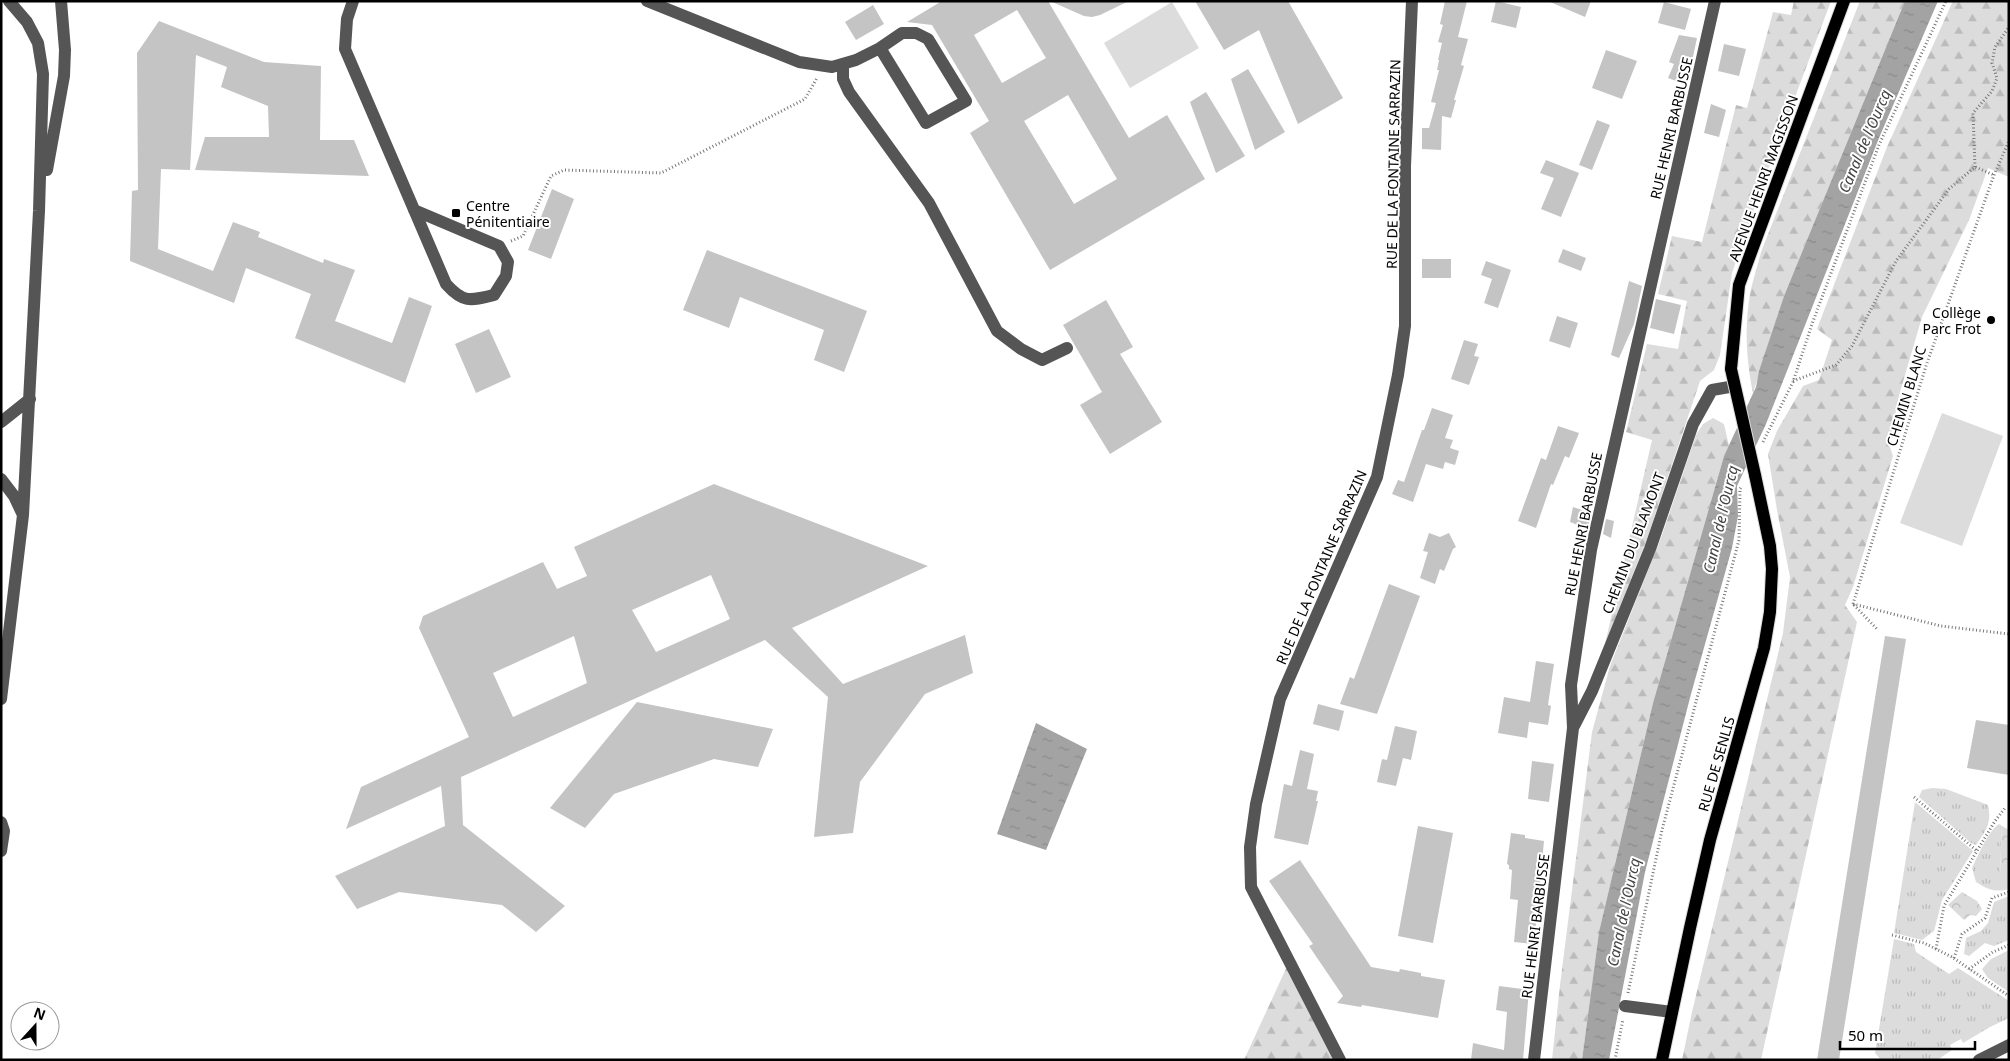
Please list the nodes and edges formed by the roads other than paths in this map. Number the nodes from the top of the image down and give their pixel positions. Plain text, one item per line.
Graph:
1 (9, 1) edge
2 (61, 1) edge
3 (353, 1) edge
4 (648, 1) edge
5 (1412, 1) edge
6 (1715, 1) edge
7 (1844, 1) edge
8 (880, 48) junction
9 (843, 64) junction
10 (414, 210) junction
11 (39, 211) junction
12 (1067, 348) dead end
13 (1735, 386) junction
14 (30, 400) junction
15 (1, 422) edge
16 (1, 479) edge
17 (23, 515) junction
18 (1, 699) edge
19 (1573, 728) junction
20 (1, 822) edge
21 (1, 851) edge
22 (1625, 1006) road end
23 (1672, 1012) junction
24 (2009, 1045) edge
25 (1340, 1060) edge
26 (1534, 1060) edge
27 (1662, 1060) edge
28 (1979, 1060) edge

1 - 11 street
2 - 11 street
3 - 10 street
4 - 9 street
5 - 25 street, RUE DE LA FONTAINE SARRAZIN
6 - 19 street, RUE HENRI BARBUSSE
7 - 13 main road, AVENUE HENRI MAGISSON, bridge
8 - 8 street
8 - 9 street
9 - 12 street
10 - 10 street
11 - 14 street
13 - 19 street, CHEMIN DU BLAMONT
13 - 23 main road, RUE DE SENLIS, bridge
14 - 15 street
14 - 17 street
16 - 17 street
17 - 18 street
19 - 26 street, RUE HENRI BARBUSSE
20 - 21 street
22 - 23 street
23 - 27 main road, RUE DE SENLIS
24 - 28 street

